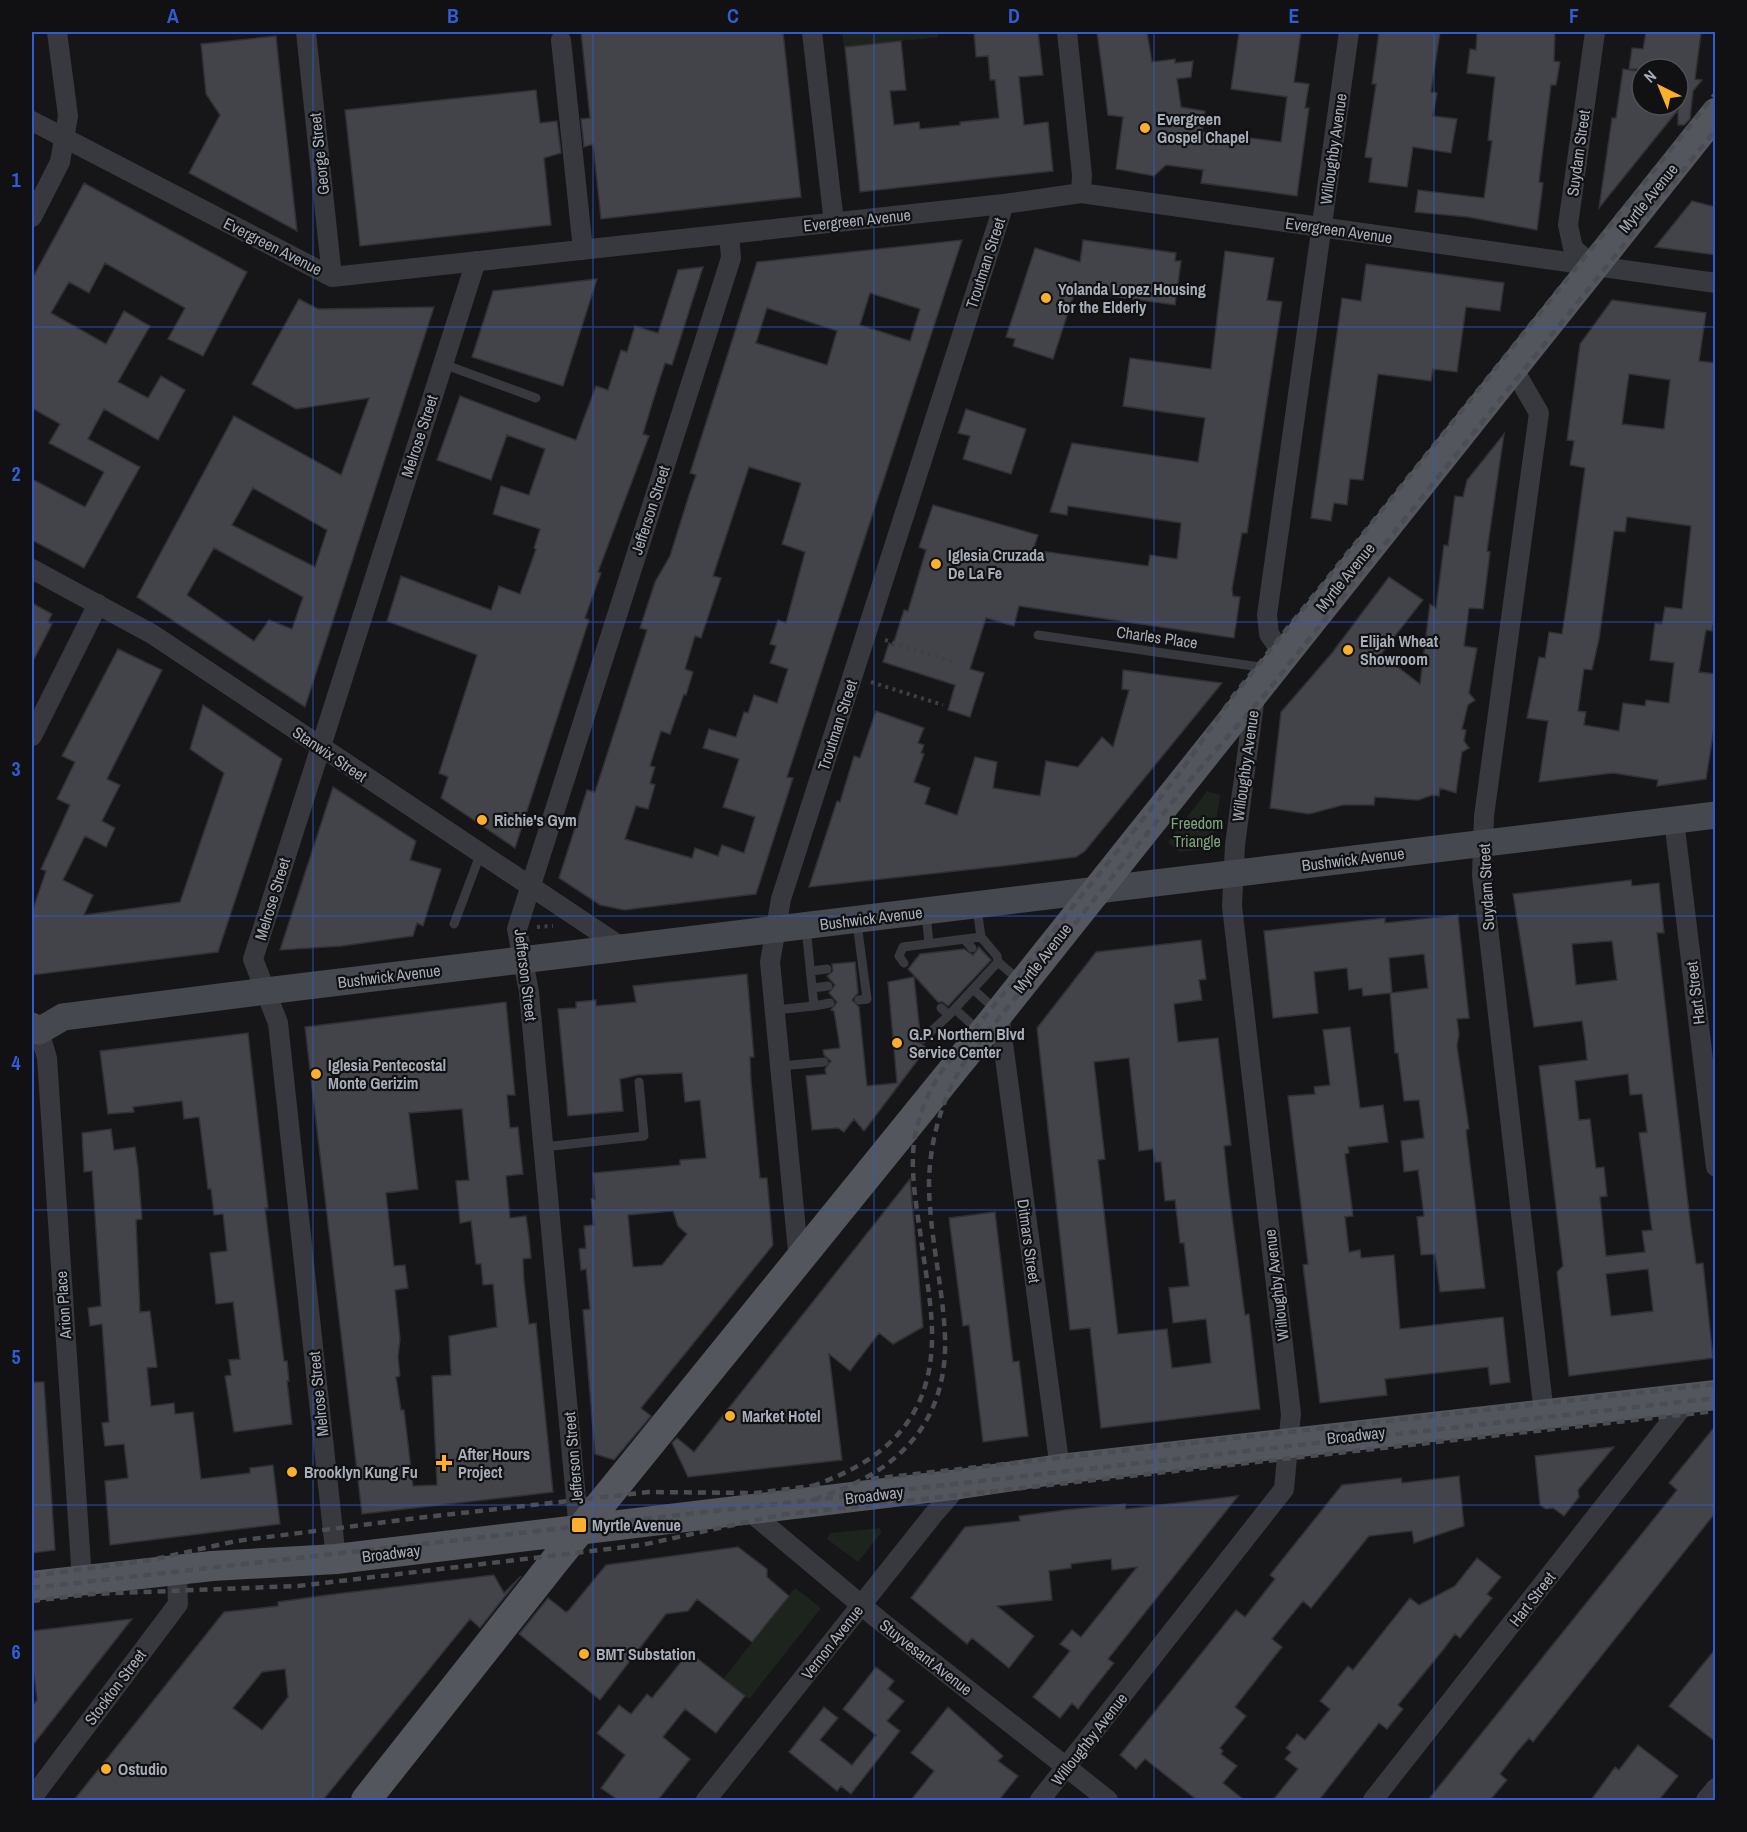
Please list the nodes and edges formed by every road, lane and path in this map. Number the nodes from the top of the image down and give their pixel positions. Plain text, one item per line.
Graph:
1 (57, 32) edge
2 (306, 32) edge
3 (812, 32) edge
4 (1067, 32) edge
5 (1349, 32) edge
6 (1595, 32) edge
7 (561, 40) dead end
8 (1716, 113) edge
9 (32, 121) edge
10 (63, 138) junction
11 (1081, 193) junction
12 (1004, 204) junction
13 (32, 217) edge
14 (834, 223) junction
15 (1322, 227) junction
16 (729, 234) junction
17 (583, 250) junction
18 (476, 261) junction
19 (1593, 266) junction
20 (332, 277) junction
21 (1716, 283) edge
22 (443, 364) junction
23 (1513, 368) junction
24 (536, 398) dead end
25 (32, 569) edge
26 (98, 604) junction
27 (1038, 634) dead end
28 (884, 640) dead end
29 (957, 663) dead end
30 (1270, 670) junction
31 (870, 682) dead end
32 (943, 705) dead end
33 (32, 736) edge
34 (320, 747) junction
35 (1716, 815) edge
36 (1674, 820) junction
37 (1483, 844) junction
38 (480, 855) junction
39 (1233, 874) junction
40 (529, 886) junction
41 (1094, 891) junction
42 (977, 905) junction
43 (925, 911) junction
44 (857, 920) junction
45 (454, 924) dead end
46 (806, 926) junction
47 (776, 929) junction
48 (981, 937) junction
49 (964, 939) junction
50 (929, 942) junction
51 (623, 948) junction
52 (972, 948) dead end
53 (523, 960) junction
54 (998, 962) junction
55 (904, 963) dead end
56 (826, 969) dead end
57 (811, 971) junction
58 (1023, 982) junction
59 (828, 986) dead end
60 (813, 988) junction
61 (974, 990) junction
62 (266, 991) junction
63 (859, 1000) dead end
64 (830, 1003) dead end
65 (814, 1006) junction
66 (941, 1008) dead end
67 (775, 1010) junction
68 (952, 1012) junction
69 (990, 1023) junction
70 (34, 1031) edge
71 (923, 1039) dead end
72 (825, 1062) dead end
73 (781, 1066) junction
74 (639, 1082) dead end
75 (544, 1147) junction
76 (1716, 1167) edge
77 (799, 1261) junction
78 (1703, 1396) edge
79 (1544, 1414) junction
80 (1289, 1443) junction
81 (1060, 1469) junction
82 (960, 1484) junction
83 (748, 1510) junction
84 (579, 1531) junction
85 (336, 1559) junction
86 (177, 1570) junction
87 (82, 1580) junction
88 (32, 1586) edge
89 (861, 1605) junction
90 (1066, 1768) junction
91 (1716, 1788) edge
92 (32, 1798) edge
93 (366, 1800) edge
94 (706, 1800) edge
95 (1040, 1800) edge
96 (1108, 1800) edge
97 (1374, 1800) edge
98 (1706, 1800) edge

1 - 10 street
2 - 20 street, George Street
3 - 14 street
4 - 11 street
5 - 15 street, Willoughby Avenue
6 - 19 street, Suydam Street
7 - 17 street
8 - 19 main road, Myrtle Avenue
9 - 10 street, Evergreen Avenue
10 - 13 street
10 - 20 street, Evergreen Avenue
11 - 12 street, Evergreen Avenue
11 - 15 street, Evergreen Avenue
12 - 14 street, Evergreen Avenue
12 - 47 street, Troutman Street
14 - 16 street, Evergreen Avenue
15 - 19 street, Evergreen Avenue
15 - 30 street, Willoughby Avenue
16 - 17 street, Evergreen Avenue
16 - 40 street, Jefferson Street
17 - 18 street, Evergreen Avenue
18 - 20 street, Evergreen Avenue
18 - 22 street, Melrose Street
19 - 21 street, Evergreen Avenue
19 - 23 main road, Myrtle Avenue
22 - 24 lane
22 - 34 street, Melrose Street
23 - 30 main road, Myrtle Avenue
23 - 37 street, Suydam Street
25 - 26 street, Stanwix Street
26 - 33 street
26 - 34 street, Stanwix Street
27 - 30 lane, Charles Place
28 - 29 path
30 - 39 street, Willoughby Avenue
30 - 41 main road, Myrtle Avenue
31 - 32 path
34 - 38 street, Stanwix Street
34 - 62 street, Melrose Street
35 - 36 main road, Bushwick Avenue
36 - 37 main road, Bushwick Avenue
36 - 76 street, Hart Street
37 - 39 main road, Bushwick Avenue
37 - 79 street, Suydam Street
38 - 40 street, Stanwix Street
38 - 45 lane
39 - 41 main road, Bushwick Avenue
39 - 80 street, Willoughby Avenue
40 - 51 street, Stanwix Street
40 - 53 street, Jefferson Street
41 - 42 main road, Bushwick Avenue
41 - 58 main road, Myrtle Avenue
42 - 43 main road, Bushwick Avenue
42 - 48 lane
43 - 44 main road, Bushwick Avenue
43 - 50 lane
44 - 46 main road, Bushwick Avenue
44 - 63 lane
46 - 47 main road, Bushwick Avenue
46 - 57 lane
47 - 51 main road, Bushwick Avenue
47 - 67 street, Troutman Street
48 - 49 lane
48 - 54 lane
49 - 50 lane
49 - 52 lane
50 - 55 lane
51 - 53 main road, Bushwick Avenue
53 - 62 main road, Bushwick Avenue
53 - 75 street, Jefferson Street
54 - 58 lane
54 - 61 lane
56 - 57 lane
57 - 60 lane
58 - 69 main road, Myrtle Avenue
59 - 60 lane
60 - 65 lane
61 - 68 lane
61 - 69 lane
62 - 70 main road, Bushwick Avenue
62 - 85 street, Melrose Street
64 - 65 lane
65 - 67 lane
66 - 68 lane
67 - 73 street, Troutman Street
68 - 69 lane
68 - 71 lane
69 - 77 main road, Myrtle Avenue
69 - 81 street, Ditmars Street
70 - 87 street, Arion Place
72 - 73 lane
73 - 77 street, Troutman Street
74 - 75 lane
75 - 84 street, Jefferson Street
77 - 84 main road, Myrtle Avenue
78 - 79 main road, Broadway
78 - 97 street, Hart Street
79 - 80 main road, Broadway
80 - 81 main road, Broadway
80 - 90 street, Willoughby Avenue
81 - 82 main road, Broadway
82 - 83 main road, Broadway
82 - 89 street, Vernon Avenue
83 - 84 main road, Broadway
83 - 89 street, Stuyvesant Avenue
84 - 85 main road, Broadway
84 - 93 main road, Myrtle Avenue
85 - 86 main road, Broadway
86 - 87 main road, Broadway
86 - 92 street, Stockton Street
87 - 88 main road, Broadway
89 - 90 street, Stuyvesant Avenue
89 - 94 street, Vernon Avenue
90 - 95 street, Willoughby Avenue
90 - 96 street, Stuyvesant Avenue
91 - 98 street

